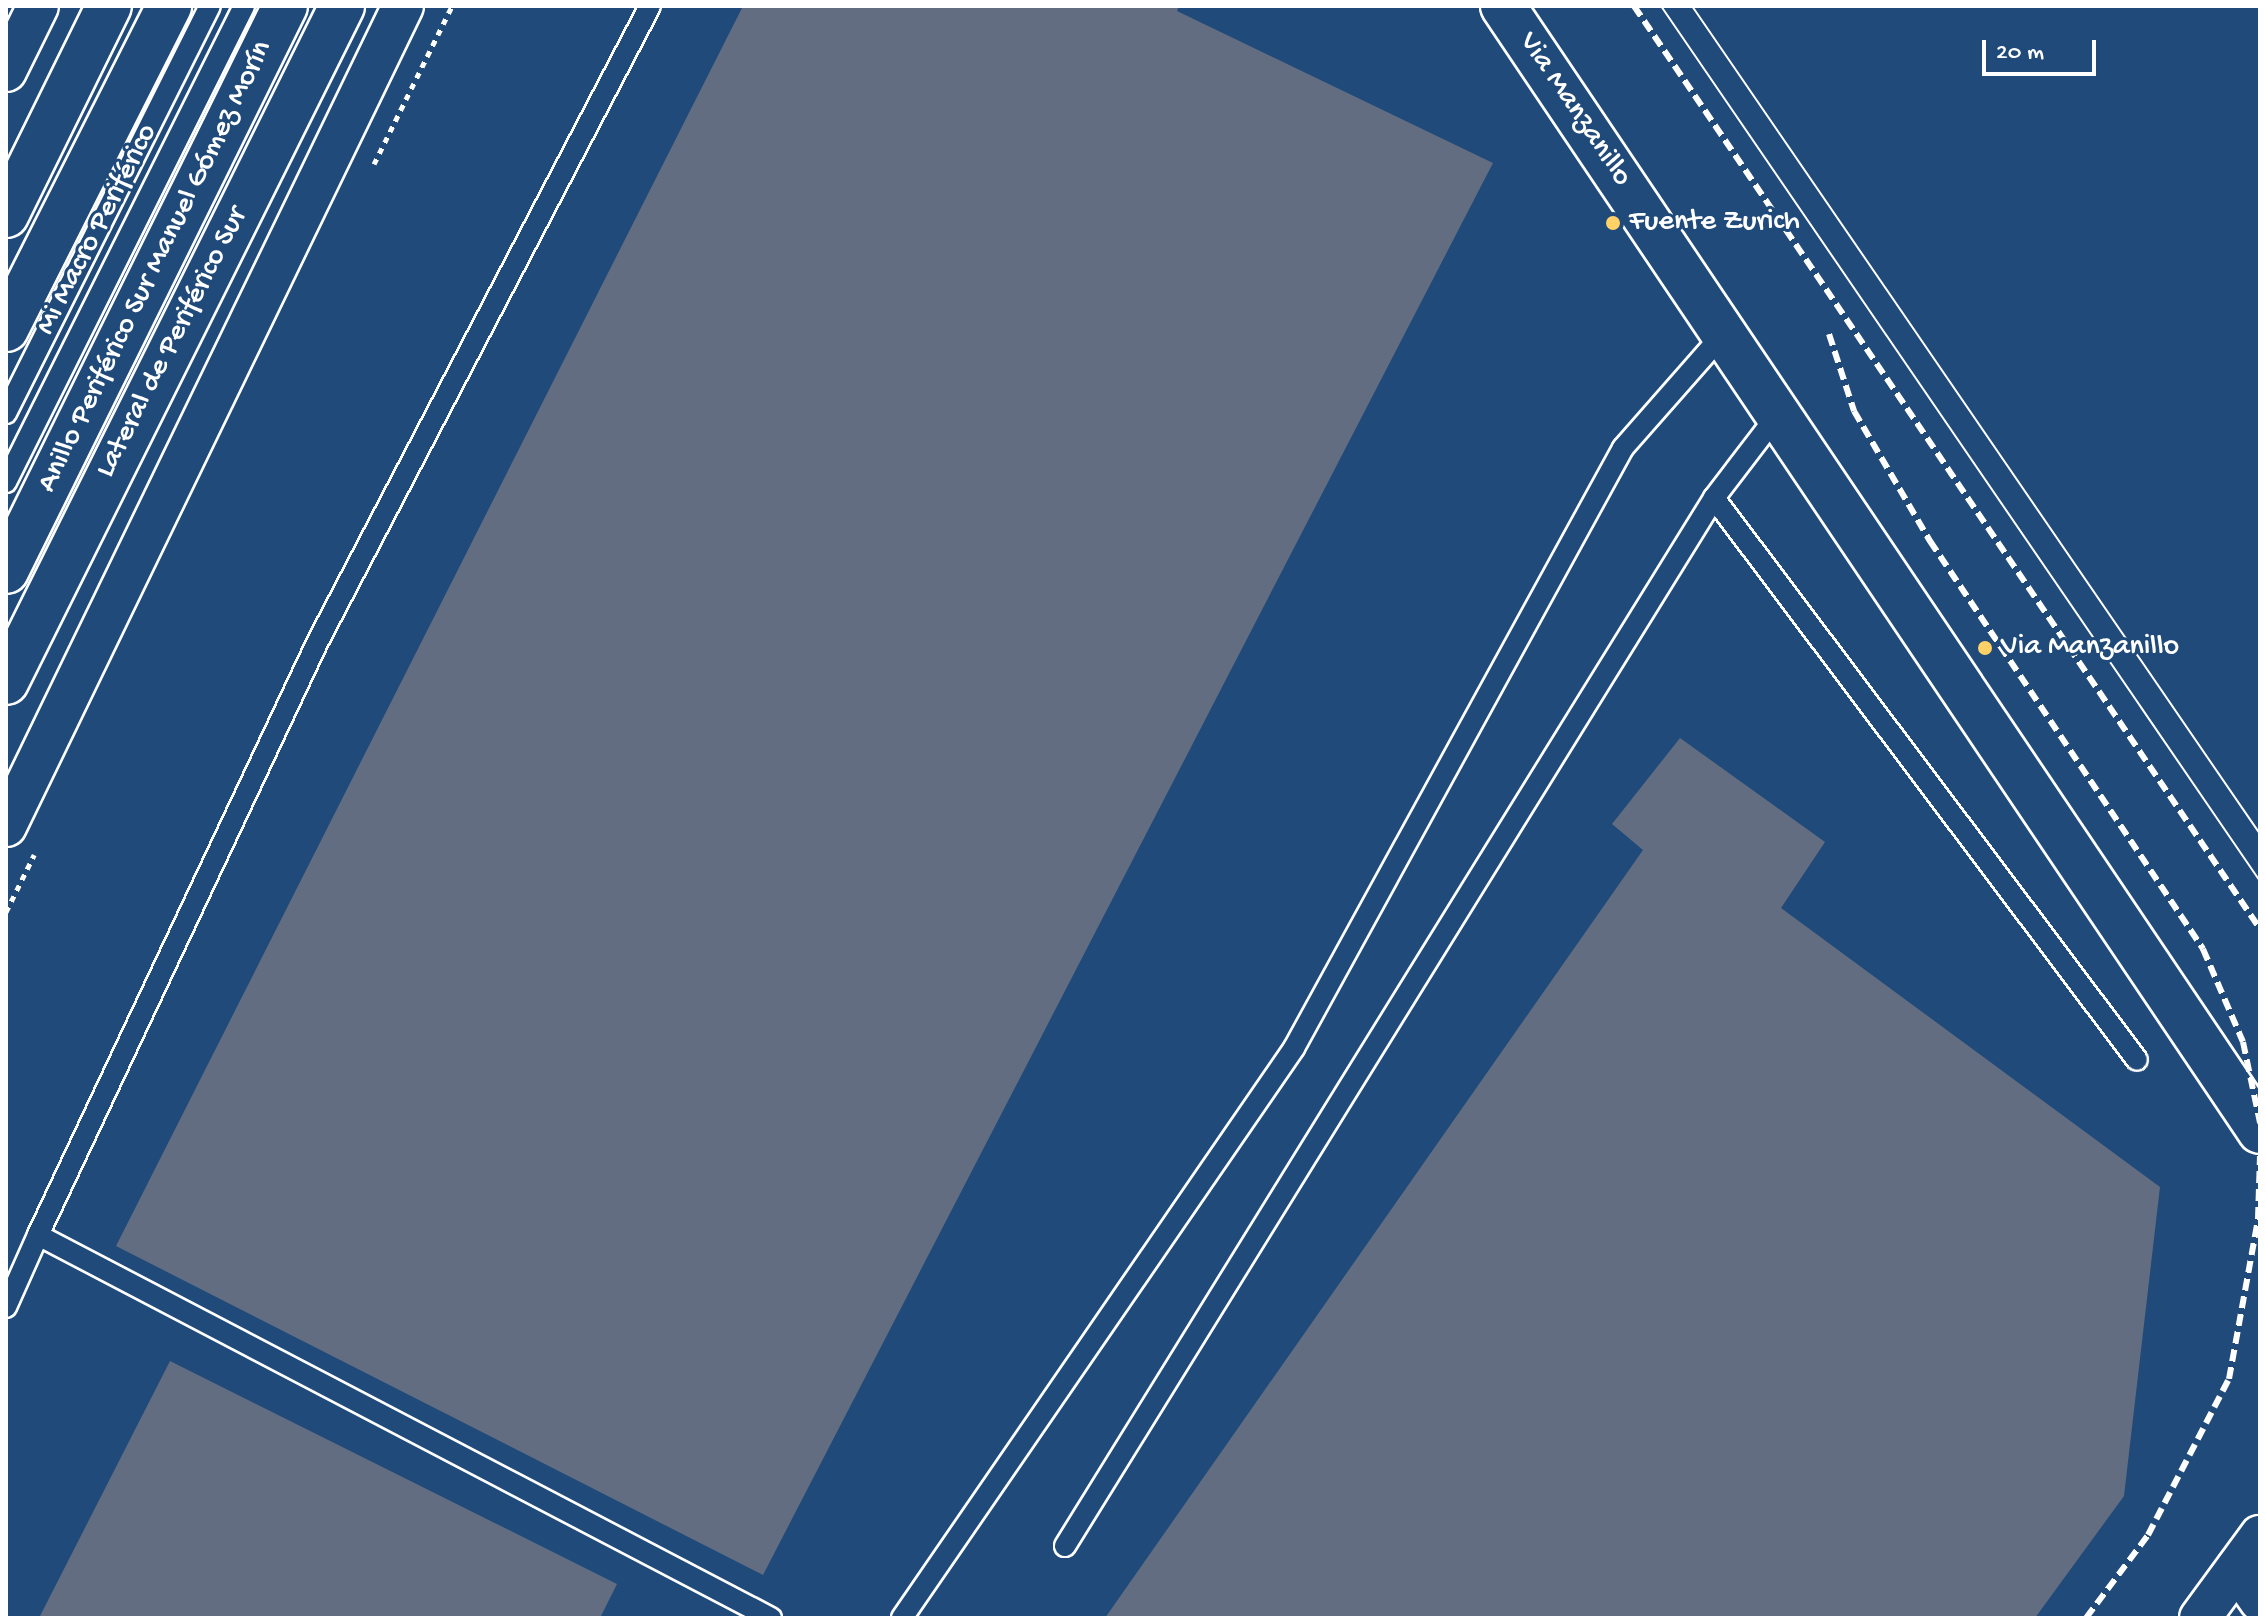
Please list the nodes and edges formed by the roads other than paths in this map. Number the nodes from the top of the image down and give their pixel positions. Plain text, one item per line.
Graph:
1 (38, 6) edge
2 (109, 6) edge
3 (169, 6) edge
4 (210, 6) edge
5 (244, 6) edge
6 (285, 6) edge
7 (342, 6) edge
8 (403, 6) edge
9 (650, 6) edge
10 (1503, 6) edge
11 (6, 71) edge
12 (6, 215) edge
13 (6, 329) edge
14 (1725, 332) junction
15 (6, 413) edge
16 (1779, 413) junction
17 (6, 482) edge
18 (1714, 498) junction
19 (6, 571) edge
20 (6, 682) edge
21 (6, 826) edge
22 (2137, 1060) dead end
23 (2260, 1131) edge
24 (38, 1235) junction
25 (6, 1307) edge
26 (1065, 1546) dead end
27 (2249, 1552) edge
28 (2260, 1601) edge
29 (771, 1618) edge
30 (902, 1618) edge
31 (2200, 1618) edge

1 - 11 street
2 - 12 main road
3 - 13 main road
4 - 15 lane, Mi Macro Periférico
5 - 17 lane, Mi Macro Periférico
6 - 19 main road, Anillo Periférico Sur Manuel Gómez Morín
7 - 20 main road, Lateral de Periférico Sur
8 - 21 street
9 - 24 lane
10 - 14 main road, Via Manzanillo
14 - 16 main road, Via Manzanillo
14 - 30 lane
16 - 18 lane
16 - 23 main road, Via Manzanillo
18 - 22 lane
18 - 26 lane
24 - 25 lane
24 - 29 lane
27 - 28 street
27 - 31 street

